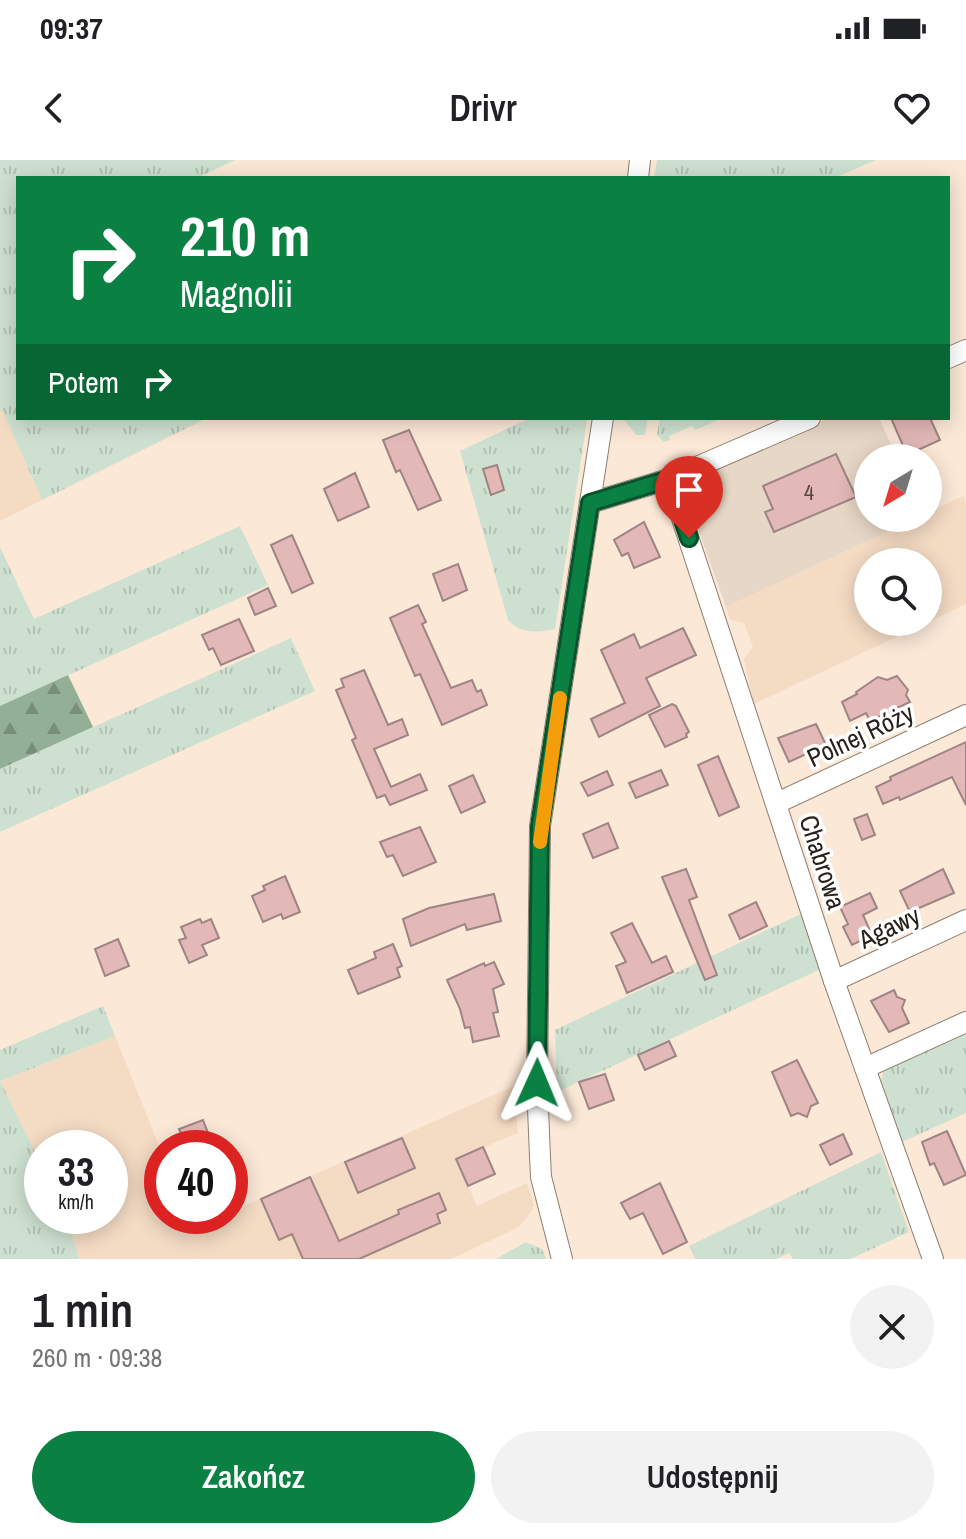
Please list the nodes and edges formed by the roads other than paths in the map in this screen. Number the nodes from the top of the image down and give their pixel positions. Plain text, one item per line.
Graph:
1 (603, 420) edge
2 (805, 420) edge
3 (669, 479) junction
4 (590, 503) junction
5 (966, 715) edge
6 (777, 803) junction
7 (966, 920) edge
8 (834, 981) junction
9 (966, 1022) edge
10 (865, 1068) junction
11 (562, 1259) edge
12 (933, 1259) edge

1 - 4 street
2 - 3 street
3 - 4 street
3 - 6 street, Chabrowa
4 - 11 street
5 - 6 street, Polnej Róży
6 - 8 street, Chabrowa
7 - 8 street, Agawy
8 - 10 street, Chabrowa
9 - 10 street
10 - 12 street, Chabrowa

